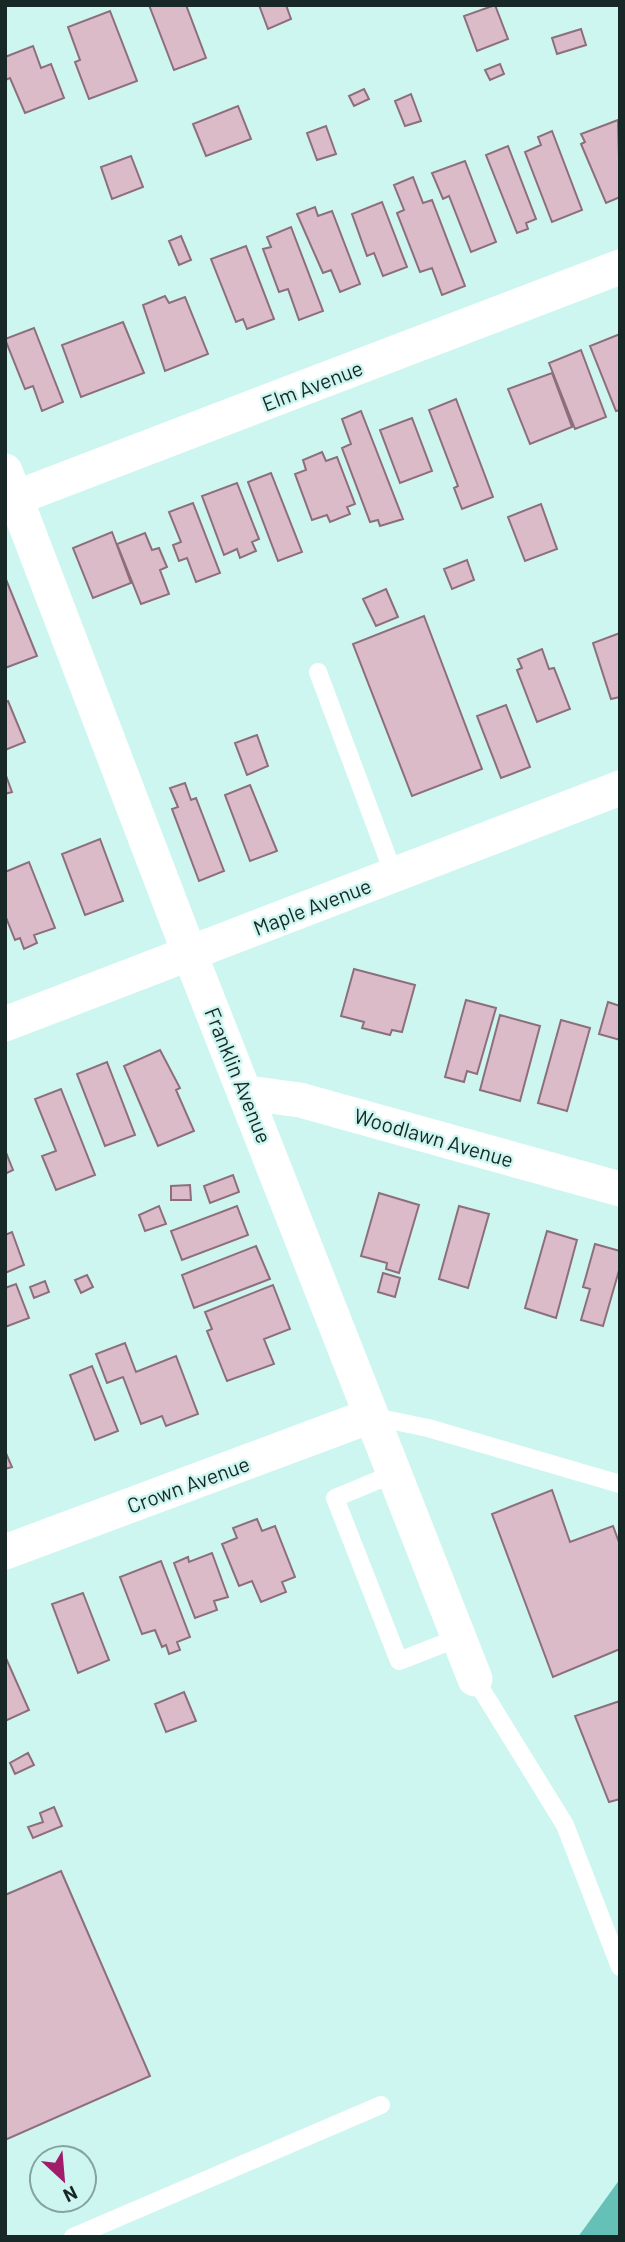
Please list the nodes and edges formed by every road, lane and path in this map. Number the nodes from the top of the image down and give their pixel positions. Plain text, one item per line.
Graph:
1 (620, 267) edge
2 (9, 490) edge
3 (317, 672) dead end
4 (620, 788) edge
5 (394, 875) junction
6 (189, 952) junction
7 (5, 1024) edge
8 (247, 1093) junction
9 (620, 1189) edge
10 (370, 1416) junction
11 (393, 1474) junction
12 (620, 1484) edge
13 (5, 1552) edge
14 (458, 1638) junction
15 (475, 1679) joint
16 (620, 1967) edge
17 (381, 2105) dead end
18 (73, 2237) edge

1 - 2 street, Elm Avenue
2 - 6 street, Franklin Avenue
3 - 5 lane
4 - 5 street, Maple Avenue
5 - 6 street, Maple Avenue
6 - 7 street, Maple Avenue
6 - 8 street, Franklin Avenue
8 - 9 street, Woodlawn Avenue
8 - 10 street, Franklin Avenue
10 - 11 street, Franklin Avenue
10 - 12 lane
10 - 13 street, Crown Avenue
11 - 14 street, Franklin Avenue
11 - 14 lane
14 - 15 street, Franklin Avenue
15 - 16 lane
17 - 18 lane

